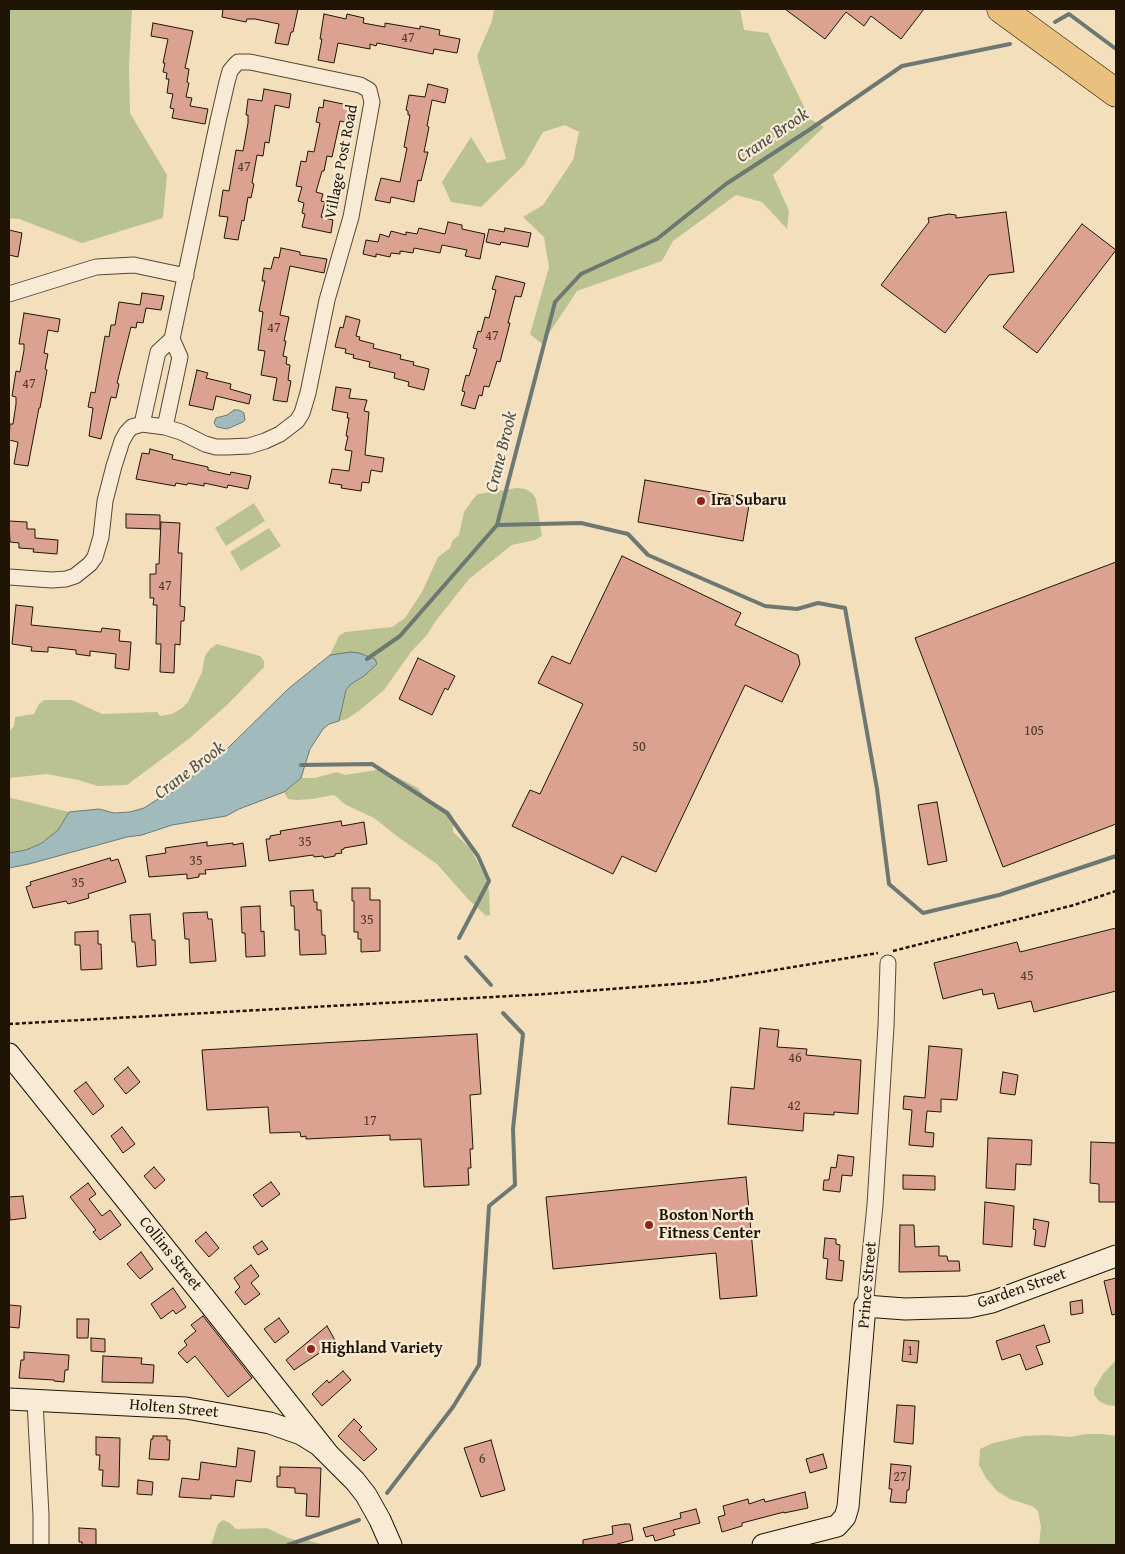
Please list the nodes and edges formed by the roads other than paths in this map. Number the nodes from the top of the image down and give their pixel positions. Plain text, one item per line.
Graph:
1 (1000, 9) edge
2 (1116, 93) edge
3 (186, 276) junction
4 (9, 294) edge
5 (172, 339) junction
6 (142, 424) junction
7 (165, 427) junction
8 (9, 577) edge
9 (885, 956) road end
10 (9, 1054) edge
11 (1116, 1256) edge
12 (866, 1306) junction
13 (275, 1386) junction
14 (9, 1399) edge
15 (34, 1401) junction
16 (258, 1421) junction
17 (329, 1455) junction
18 (784, 1543) edge
19 (41, 1545) edge
20 (391, 1545) edge
21 (763, 1545) edge

1 - 2 highway
3 - 4 street
3 - 5 street, Village Post Road
3 - 7 street, Village Post Road
5 - 6 street, Village Post Road
5 - 7 street, Village Post Road
6 - 7 street, Village Post Road
6 - 8 street
9 - 12 street, Prince Street
10 - 13 main road, Collins Street
11 - 12 main road, Garden Street
12 - 18 main road, Prince Street
13 - 16 main road
13 - 17 main road, Collins Street
14 - 15 main road, Holten Street
15 - 16 main road, Holten Street
15 - 19 street
16 - 17 main road, Holten Street
17 - 20 main road
18 - 21 main road, Prince Street

